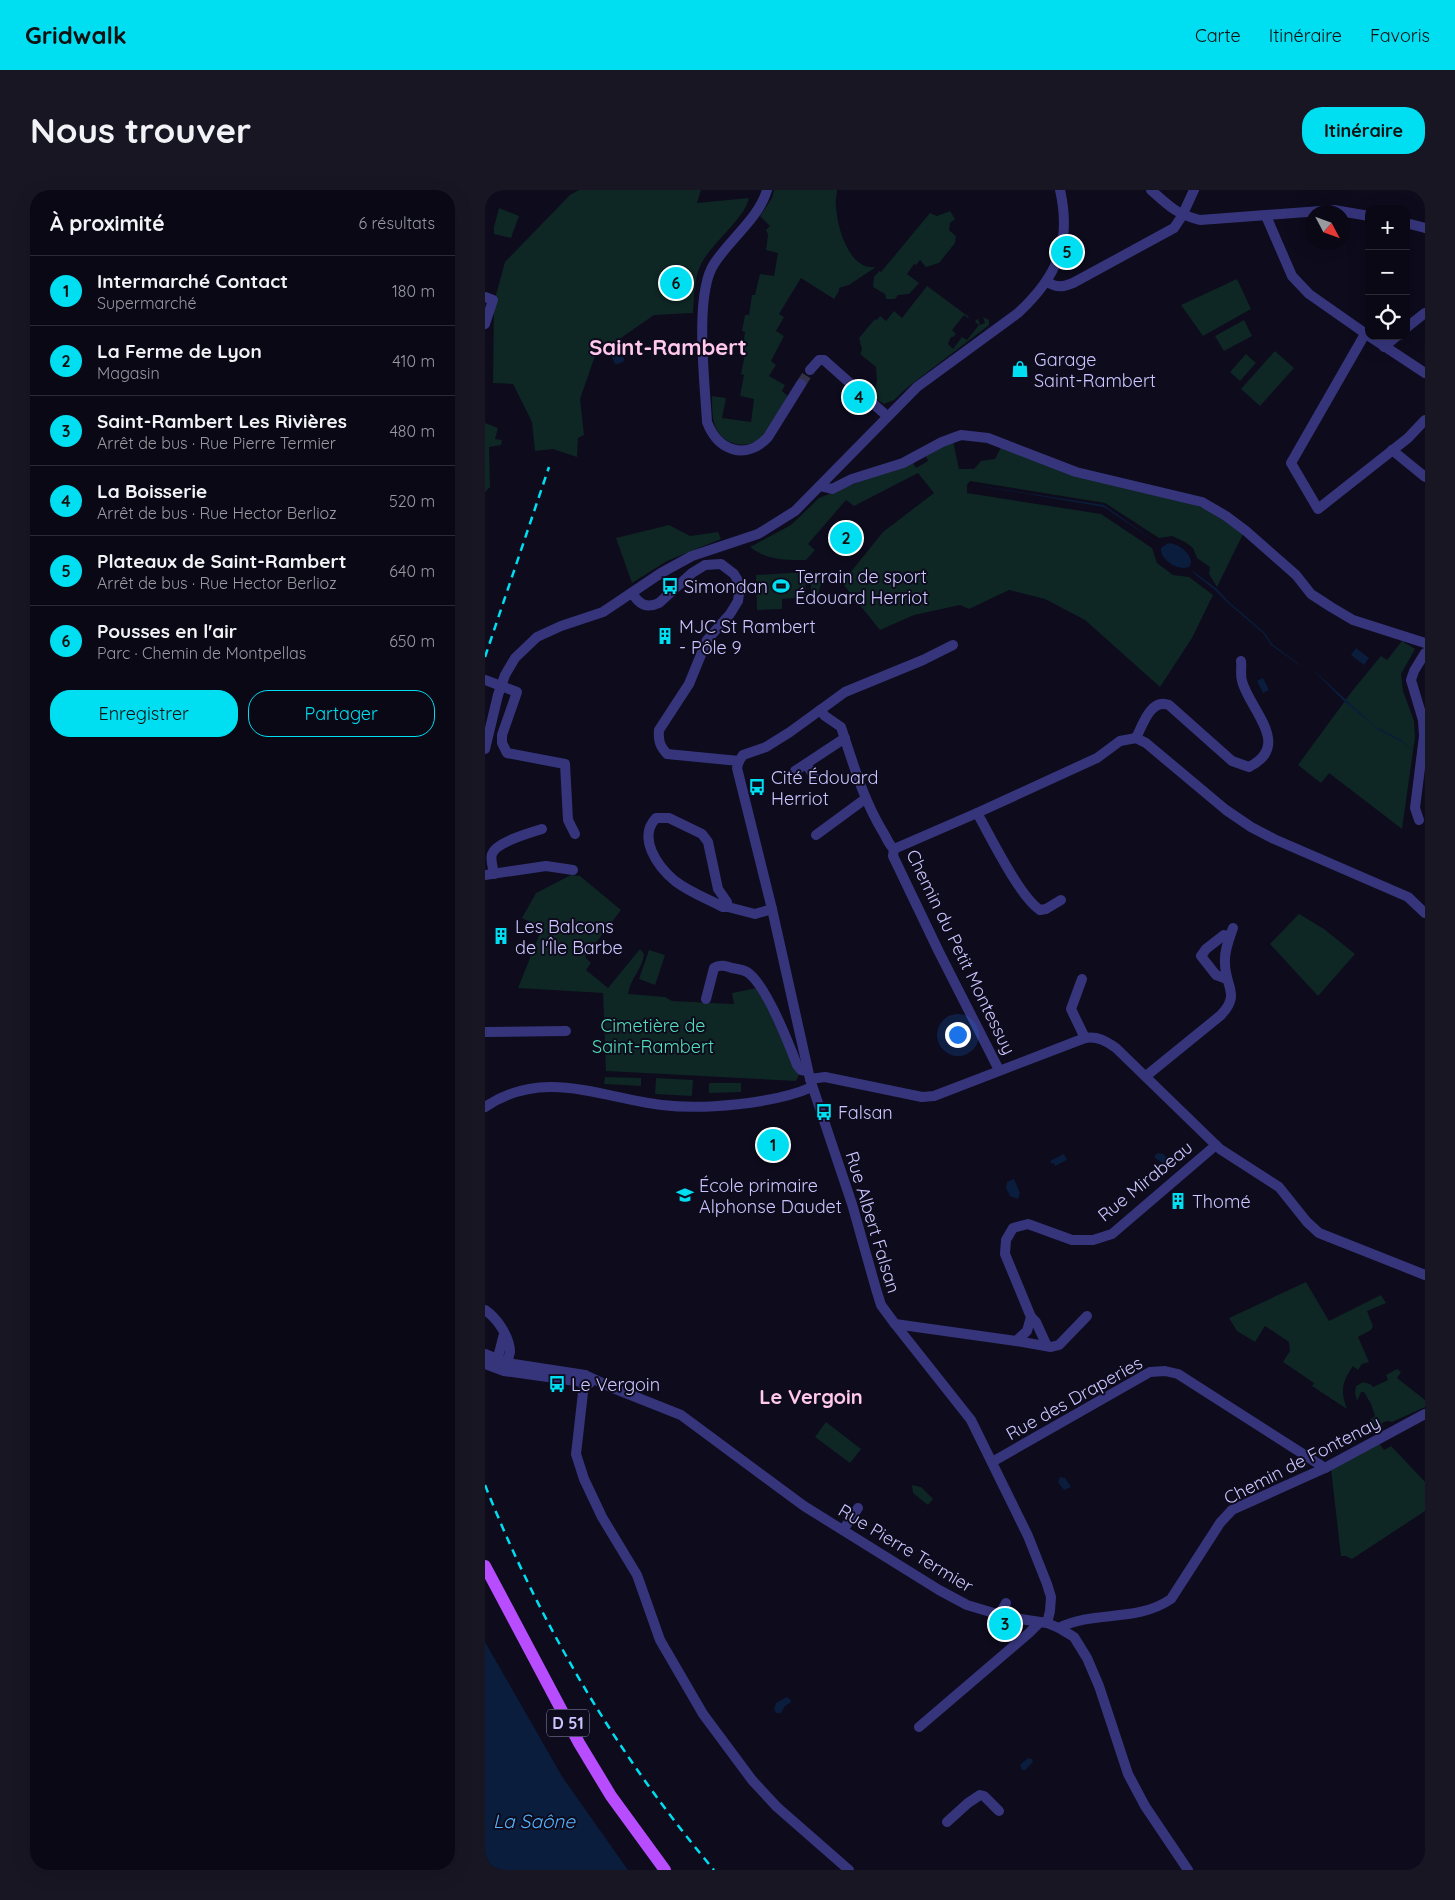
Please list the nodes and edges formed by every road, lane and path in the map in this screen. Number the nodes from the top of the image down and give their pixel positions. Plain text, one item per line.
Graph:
1 (767, 190) edge
2 (1061, 190) edge
3 (1151, 190) edge
4 (1194, 190) edge
5 (1365, 215) edge
6 (1183, 216) junction
7 (1266, 216) junction
8 (1410, 224) edge
9 (1425, 228) edge
10 (1047, 282) junction
11 (485, 297) edge
12 (1425, 313) edge
13 (485, 324) edge
14 (1410, 325) edge
15 (1365, 333) edge
16 (1365, 340) edge
17 (1375, 340) edge
18 (1392, 340) edge
19 (1384, 347) junction
20 (810, 370) tunnel mouth
21 (1425, 373) edge
22 (799, 388) tunnel mouth
23 (887, 416) junction
24 (1425, 420) edge
25 (1392, 450) junction
26 (1425, 477) edge
27 (820, 486) junction
28 (631, 593) junction
29 (1425, 643) edge
30 (953, 645) dead end
31 (1425, 653) edge
32 (1241, 661) dead end
33 (493, 683) edge
34 (820, 710) junction
35 (845, 738) junction
36 (1135, 738) junction
37 (485, 749) edge
38 (739, 761) junction
39 (805, 764) junction
40 (795, 771) dead end
41 (814, 776) dead end
42 (865, 799) junction
43 (977, 813) junction
44 (1419, 820) dead end
45 (542, 829) dead end
46 (575, 834) dead end
47 (816, 835) dead end
48 (894, 849) junction
49 (573, 870) dead end
50 (489, 874) edge
51 (1061, 900) dead end
52 (728, 907) junction
53 (772, 909) junction
54 (1425, 913) edge
55 (1083, 980) dead end
56 (1227, 980) junction
57 (706, 999) dead end
58 (566, 1031) dead end
59 (485, 1032) edge
60 (1085, 1038) junction
61 (999, 1070) junction
62 (1146, 1076) junction
63 (810, 1079) junction
64 (485, 1107) edge
65 (1215, 1144) junction
66 (1425, 1277) edge
67 (485, 1310) edge
68 (1087, 1316) dead end
69 (1031, 1317) junction
70 (895, 1324) junction
71 (1016, 1341) junction
72 (1047, 1346) junction
73 (485, 1354) edge
74 (498, 1365) edge
75 (585, 1379) junction
76 (1425, 1414) edge
77 (992, 1462) junction
78 (1325, 1468) junction
79 (859, 1508) dead end
80 (843, 1530) junction
81 (485, 1566) edge
82 (1006, 1603) dead end
83 (999, 1615) junction
84 (1043, 1622) junction
85 (1059, 1628) junction
86 (919, 1727) dead end
87 (999, 1811) dead end
88 (947, 1822) dead end
89 (665, 1870) edge
90 (849, 1870) edge
91 (1188, 1870) edge

1 - 22 street
2 - 10 street
3 - 6 street
4 - 6 street
5 - 7 street
6 - 7 street
6 - 10 street
7 - 15 street
8 - 9 street
10 - 23 street
11 - 13 street
12 - 14 street
16 - 25 street
17 - 19 street
18 - 19 street
19 - 21 street
20 - 23 street
23 - 27 street
24 - 25 street
25 - 26 street
27 - 28 street
27 - 29 street
28 - 33 street
28 - 38 street
30 - 34 street
31 - 44 street
32 - 36 street
33 - 37 street
33 - 46 street
34 - 35 street, Chemin du Petit Montessuy
34 - 38 street
35 - 39 street
35 - 42 street, Chemin du Petit Montessuy
36 - 43 street
36 - 54 street
38 - 53 street, Rue Albert Falsan
39 - 40 street
39 - 41 street
42 - 47 street
42 - 48 street, Chemin du Petit Montessuy
43 - 48 street
43 - 51 street
45 - 50 street
48 - 61 street, Chemin du Petit Montessuy
49 - 50 street
52 - 52 street
52 - 53 street
53 - 63 street, Rue Albert Falsan
55 - 60 street
56 - 56 street
56 - 62 street
57 - 63 street
58 - 59 street
60 - 61 street
60 - 62 street
61 - 63 street
62 - 65 street
63 - 64 street
63 - 70 street, Rue Albert Falsan
65 - 66 street
65 - 69 street, Rue Mirabeau
67 - 74 street
68 - 72 street
69 - 71 street
69 - 72 street, Rue Mirabeau
70 - 71 street
70 - 77 street, Rue Albert Falsan
71 - 72 street
73 - 74 street, Rue Pierre Termier
74 - 75 street, Rue Pierre Termier
75 - 80 street, Rue Pierre Termier
75 - 90 street
76 - 78 street, Chemin de Fontenay
77 - 78 street, Rue des Draperies
77 - 84 street, Rue Albert Falsan
78 - 85 street, Chemin de Fontenay
79 - 80 street
80 - 83 street, Rue Pierre Termier
81 - 89 main road, D 51
82 - 83 street
83 - 84 street, Rue Pierre Termier
84 - 85 street, Rue Pierre Termier
84 - 86 street
85 - 91 street, Rue Pierre Termier
87 - 88 street

